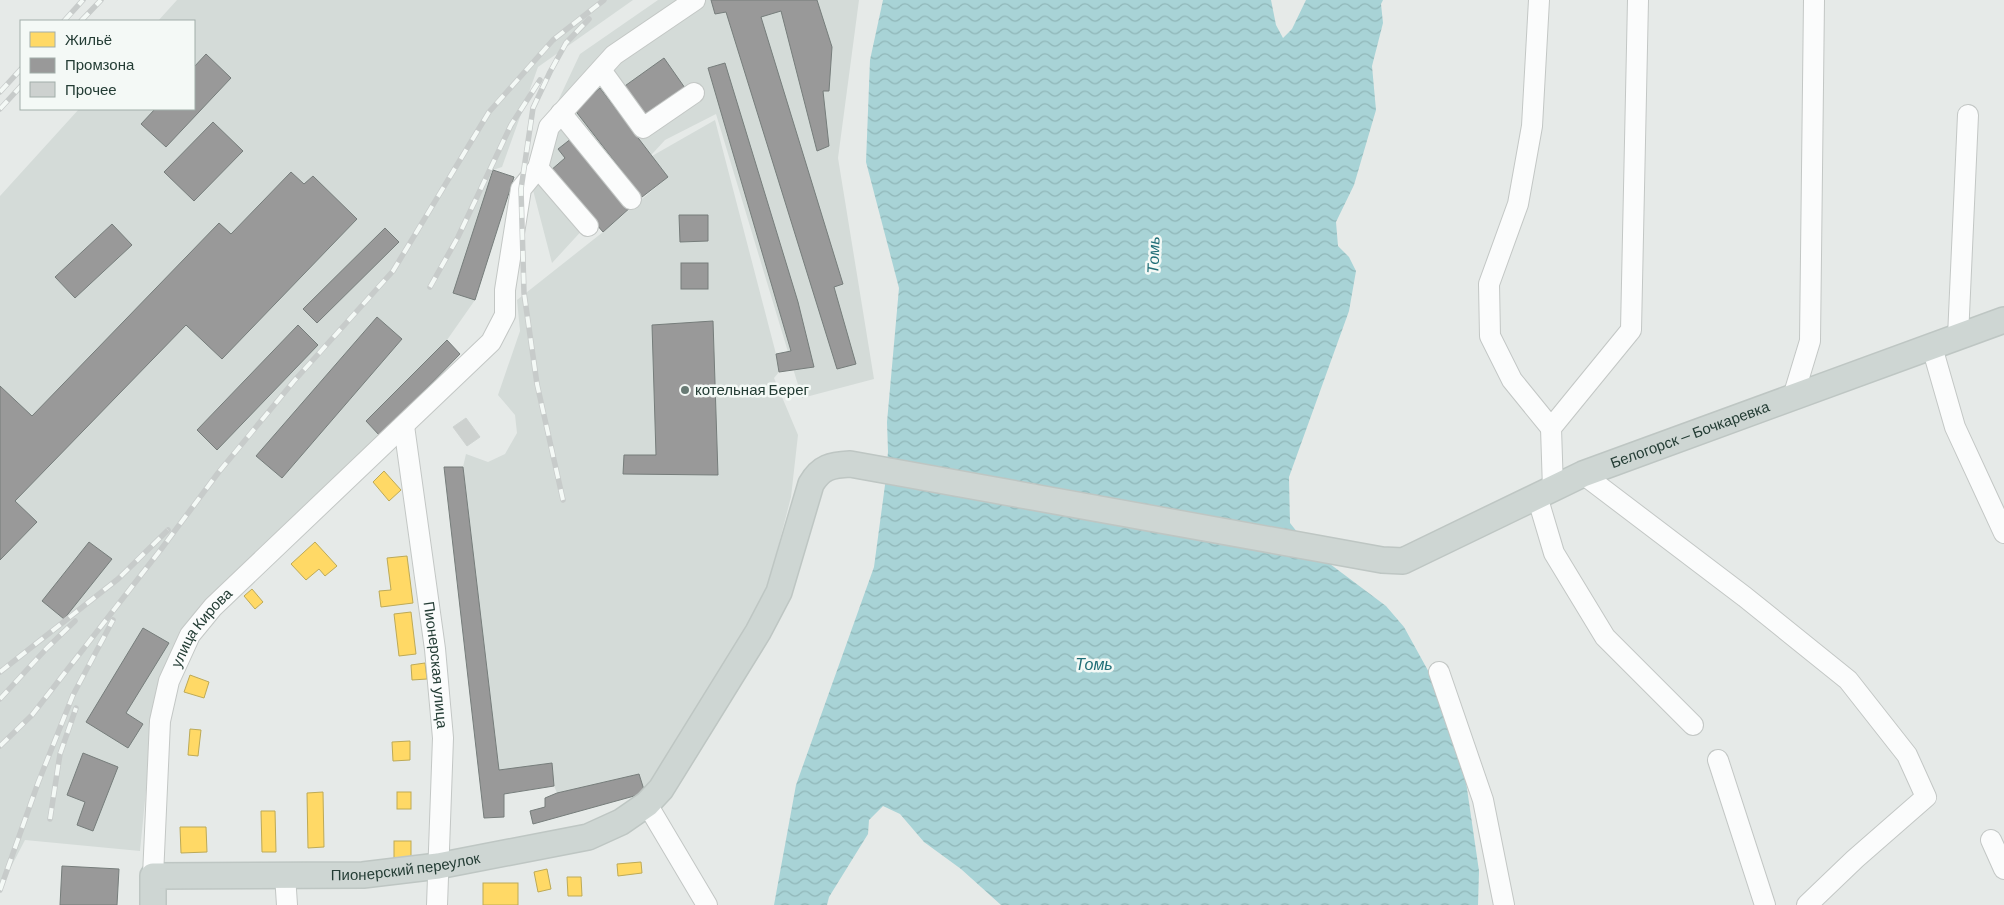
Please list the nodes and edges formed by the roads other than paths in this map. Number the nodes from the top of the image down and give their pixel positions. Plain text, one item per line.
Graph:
1 (695, 0) edge
2 (1539, 0) edge
3 (1638, 0) edge
4 (1814, 0) edge
5 (601, 70) junction
6 (694, 93) dead end
7 (561, 114) junction
8 (1968, 115) dead end
9 (538, 168) junction
10 (632, 199) dead end
11 (588, 226) dead end
12 (2004, 320) edge
13 (1958, 337) junction
14 (1932, 347) junction
15 (1793, 397) junction
16 (404, 426) junction
17 (1552, 428) junction
18 (850, 464) joint
19 (1583, 474) junction
20 (1545, 493) junction
21 (2004, 533) edge
22 (1440, 672) dead end
23 (1693, 725) dead end
24 (1718, 760) dead end
25 (647, 804) junction
26 (1991, 840) dead end
27 (438, 866) junction
28 (2004, 869) edge
29 (285, 875) junction
30 (153, 876) junction
31 (153, 905) edge
32 (288, 905) edge
33 (437, 905) edge
34 (707, 905) edge
35 (1504, 905) edge
36 (1765, 905) edge
37 (1807, 905) edge

1 - 5 street
2 - 17 street
3 - 17 street
4 - 15 street
5 - 6 street
5 - 7 street
7 - 9 street
7 - 10 street
8 - 13 street
9 - 11 street
9 - 16 street, улица Кирова
12 - 13 main road, Белогорск — Бочкаревка
13 - 14 main road, Белогорск — Бочкаревка
14 - 15 main road, Белогорск — Бочкаревка
14 - 21 street
15 - 19 main road, Белогорск — Бочкаревка
16 - 27 street, Пионерская улица
16 - 30 street, улица Кирова
17 - 20 street
18 - 20 main road, Белогорск — Бочкаревка
18 - 25 main road, Пионерский переулок
19 - 20 main road, Белогорск — Бочкаревка
19 - 37 street
20 - 23 street
22 - 35 street
24 - 36 street
25 - 27 main road, Пионерский переулок
25 - 34 street
26 - 28 street
27 - 29 main road, Пионерский переулок
27 - 33 street, Пионерская улица
29 - 30 main road, Пионерский переулок
29 - 32 street
30 - 31 main road, улица Кирова

